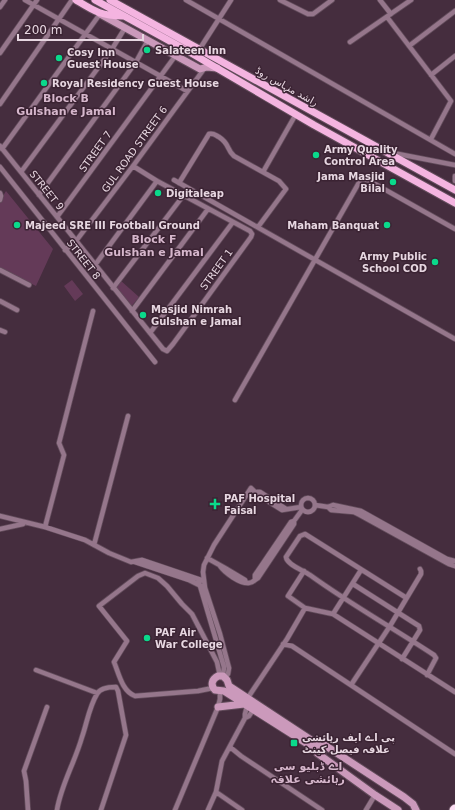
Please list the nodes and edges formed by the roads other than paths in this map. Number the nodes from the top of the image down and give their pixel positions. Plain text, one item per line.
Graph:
1 (5, 0) edge
2 (25, 0) edge
3 (37, 0) edge
4 (72, 0) edge
5 (76, 0) edge
6 (95, 0) edge
7 (110, 0) edge
8 (186, 0) edge
9 (231, 0) edge
10 (280, 0) edge
11 (332, 0) edge
12 (380, 0) edge
13 (410, 0) edge
14 (34, 5) junction
15 (0, 7) edge
16 (455, 11) edge
17 (131, 12) junction
18 (100, 14) junction
19 (389, 15) junction
20 (123, 16) junction
21 (219, 18) junction
22 (59, 19) junction
23 (125, 28) junction
24 (163, 30) junction
25 (86, 34) junction
26 (156, 34) junction
27 (148, 40) junction
28 (350, 42) dead end
29 (409, 46) junction
30 (112, 49) junction
31 (186, 50) junction
32 (199, 50) junction
33 (0, 53) edge
34 (176, 56) junction
35 (455, 56) edge
36 (136, 62) junction
37 (205, 67) junction
38 (217, 68) junction
39 (431, 75) junction
40 (161, 76) junction
41 (187, 91) junction
42 (453, 100) edge
43 (0, 104) edge
44 (296, 114) junction
45 (431, 139) junction
46 (1, 147) edge
47 (387, 152) junction
48 (455, 154) edge
49 (455, 165) edge
50 (133, 166) junction
51 (0, 167) edge
52 (21, 172) junction
53 (263, 172) junction
54 (455, 176) edge
55 (174, 180) dead end
56 (157, 181) junction
57 (455, 182) edge
58 (179, 183) junction
59 (455, 190) edge
60 (0, 193) edge
61 (39, 194) junction
62 (184, 196) junction
63 (0, 200) edge
64 (455, 203) edge
65 (208, 209) junction
66 (57, 218) junction
67 (232, 222) junction
68 (258, 227) junction
69 (455, 229) edge
70 (76, 242) junction
71 (65, 250) junction
72 (316, 261) junction
73 (95, 265) junction
74 (0, 270) edge
75 (28, 285) dead end
76 (113, 288) junction
77 (0, 300) edge
78 (17, 310) dead end
79 (93, 311) dead end
80 (132, 311) junction
81 (150, 333) junction
82 (455, 339) edge
83 (165, 351) joint
84 (155, 362) dead end
85 (235, 400) dead end
86 (128, 416) dead end
87 (315, 505) junction
88 (328, 507) junction
89 (302, 508) junction
90 (0, 516) edge
91 (25, 523) junction
92 (45, 527) junction
93 (0, 529) edge
94 (94, 545) junction
95 (207, 558) junction
96 (455, 561) edge
97 (135, 562) junction
98 (455, 566) edge
99 (420, 569) dead end
100 (361, 570) junction
101 (304, 571) junction
102 (198, 579) junction
103 (204, 581) junction
104 (352, 584) junction
105 (199, 585) junction
106 (205, 588) junction
107 (343, 599) junction
108 (406, 599) junction
109 (305, 608) junction
110 (398, 612) junction
111 (333, 614) junction
112 (390, 626) junction
113 (413, 641) junction
114 (283, 644) junction
115 (378, 644) junction
116 (402, 659) junction
117 (36, 670) dead end
118 (427, 675) junction
119 (223, 676) junction
120 (352, 685) junction
121 (216, 689) junction
122 (455, 692) edge
123 (97, 693) junction
124 (248, 705) junction
125 (47, 707) dead end
126 (218, 707) junction
127 (268, 716) junction
128 (230, 747) junction
129 (318, 748) junction
130 (455, 754) edge
131 (216, 792) junction
132 (375, 795) junction
133 (28, 810) edge
134 (57, 810) edge
135 (101, 810) edge
136 (175, 810) edge
137 (208, 810) edge
138 (242, 810) edge
139 (322, 810) edge
140 (366, 810) edge
141 (398, 810) edge
142 (416, 810) edge

1 - 15 street
2 - 14 street
3 - 14 street
4 - 22 street
5 - 18 main road
6 - 20 main road, راشد منہاس روڈ
7 - 17 main road, راشد منہاس روڈ
8 - 21 street
9 - 21 street
10 - 11 street
12 - 19 street
13 - 19 street
14 - 22 street
14 - 33 street
16 - 29 street
17 - 24 main road, راشد منہاس روڈ
17 - 26 main road
18 - 20 main road
18 - 23 street
18 - 25 street
19 - 28 street
19 - 29 street
20 - 26 main road, راشد منہاس روڈ
21 - 32 street
21 - 45 street
22 - 25 street
22 - 43 street
23 - 27 street
23 - 30 street, STREET 9
24 - 31 main road
24 - 32 main road, راشد منہاس روڈ
25 - 30 street
25 - 46 street
26 - 31 main road, راشد منہاس روڈ
27 - 34 street
27 - 36 street
29 - 39 street
30 - 36 street
30 - 52 street, STREET 9
31 - 38 main road, راشد منہاس روڈ
32 - 47 main road, راشد منہاس روڈ
34 - 37 street
34 - 40 street, STREET 7
35 - 39 street
36 - 40 street
36 - 61 street
37 - 38 street
37 - 41 street, GUL ROAD STREET 6
38 - 44 main road, راشد منہاس روڈ
39 - 42 street
40 - 41 street
40 - 66 street, STREET 7
41 - 50 street, GUL ROAD STREET 6
42 - 45 street
44 - 53 street
44 - 64 main road, راشد منہاس روڈ
45 - 48 street
46 - 52 street, STREET 9
47 - 49 street
47 - 59 main road, راشد منہاس روڈ
50 - 56 street
50 - 70 street, GUL ROAD STREET 6
51 - 71 street, STREET 8
52 - 61 street, STREET 9
53 - 58 street
53 - 68 street
54 - 57 street
55 - 58 street
56 - 62 street
56 - 73 street
58 - 68 street
60 - 63 street
61 - 66 street, STREET 9
62 - 65 street
62 - 76 street
65 - 67 street
65 - 80 street
66 - 70 street, STREET 9
67 - 81 street
67 - 83 street, STREET 1
68 - 72 street
69 - 72 street
70 - 71 street, GUL ROAD STREET 6
70 - 73 street, STREET 9
71 - 84 street, STREET 8
72 - 82 street
72 - 85 street
73 - 76 street, STREET 9
74 - 75 street
76 - 80 street, STREET 9
77 - 78 street
79 - 92 street
80 - 81 street, STREET 9
81 - 83 street, STREET 9
86 - 94 street
87 - 88 street
87 - 89 street
87 - 89 street
88 - 96 street
88 - 98 street
89 - 95 street
89 - 95 street
90 - 91 street
91 - 92 street
91 - 93 street
92 - 94 street
94 - 97 street
95 - 103 street
97 - 102 street
97 - 105 street
99 - 108 street
100 - 101 street
100 - 104 street
100 - 108 street
101 - 107 street
101 - 109 street
102 - 103 street
102 - 105 street
103 - 106 street
104 - 107 street
104 - 110 street
105 - 106 street
105 - 119 street
106 - 119 street
107 - 111 street
107 - 112 street
108 - 110 street
109 - 111 street
109 - 114 street
110 - 112 street
110 - 113 street
111 - 115 street
112 - 113 street
112 - 115 street
113 - 116 street
113 - 118 street
114 - 120 street
114 - 124 street
115 - 116 street
115 - 120 street
116 - 118 street
117 - 123 street
118 - 122 street
119 - 121 street
119 - 121 street
119 - 124 street
120 - 130 street
121 - 124 street
121 - 126 street
123 - 134 street
123 - 135 street
124 - 126 street
124 - 127 street
124 - 127 street
124 - 128 street
125 - 133 street
126 - 136 street
127 - 129 street
128 - 131 street
128 - 139 street
129 - 132 street
129 - 142 street
131 - 137 street
131 - 138 street
132 - 140 street
132 - 141 street

